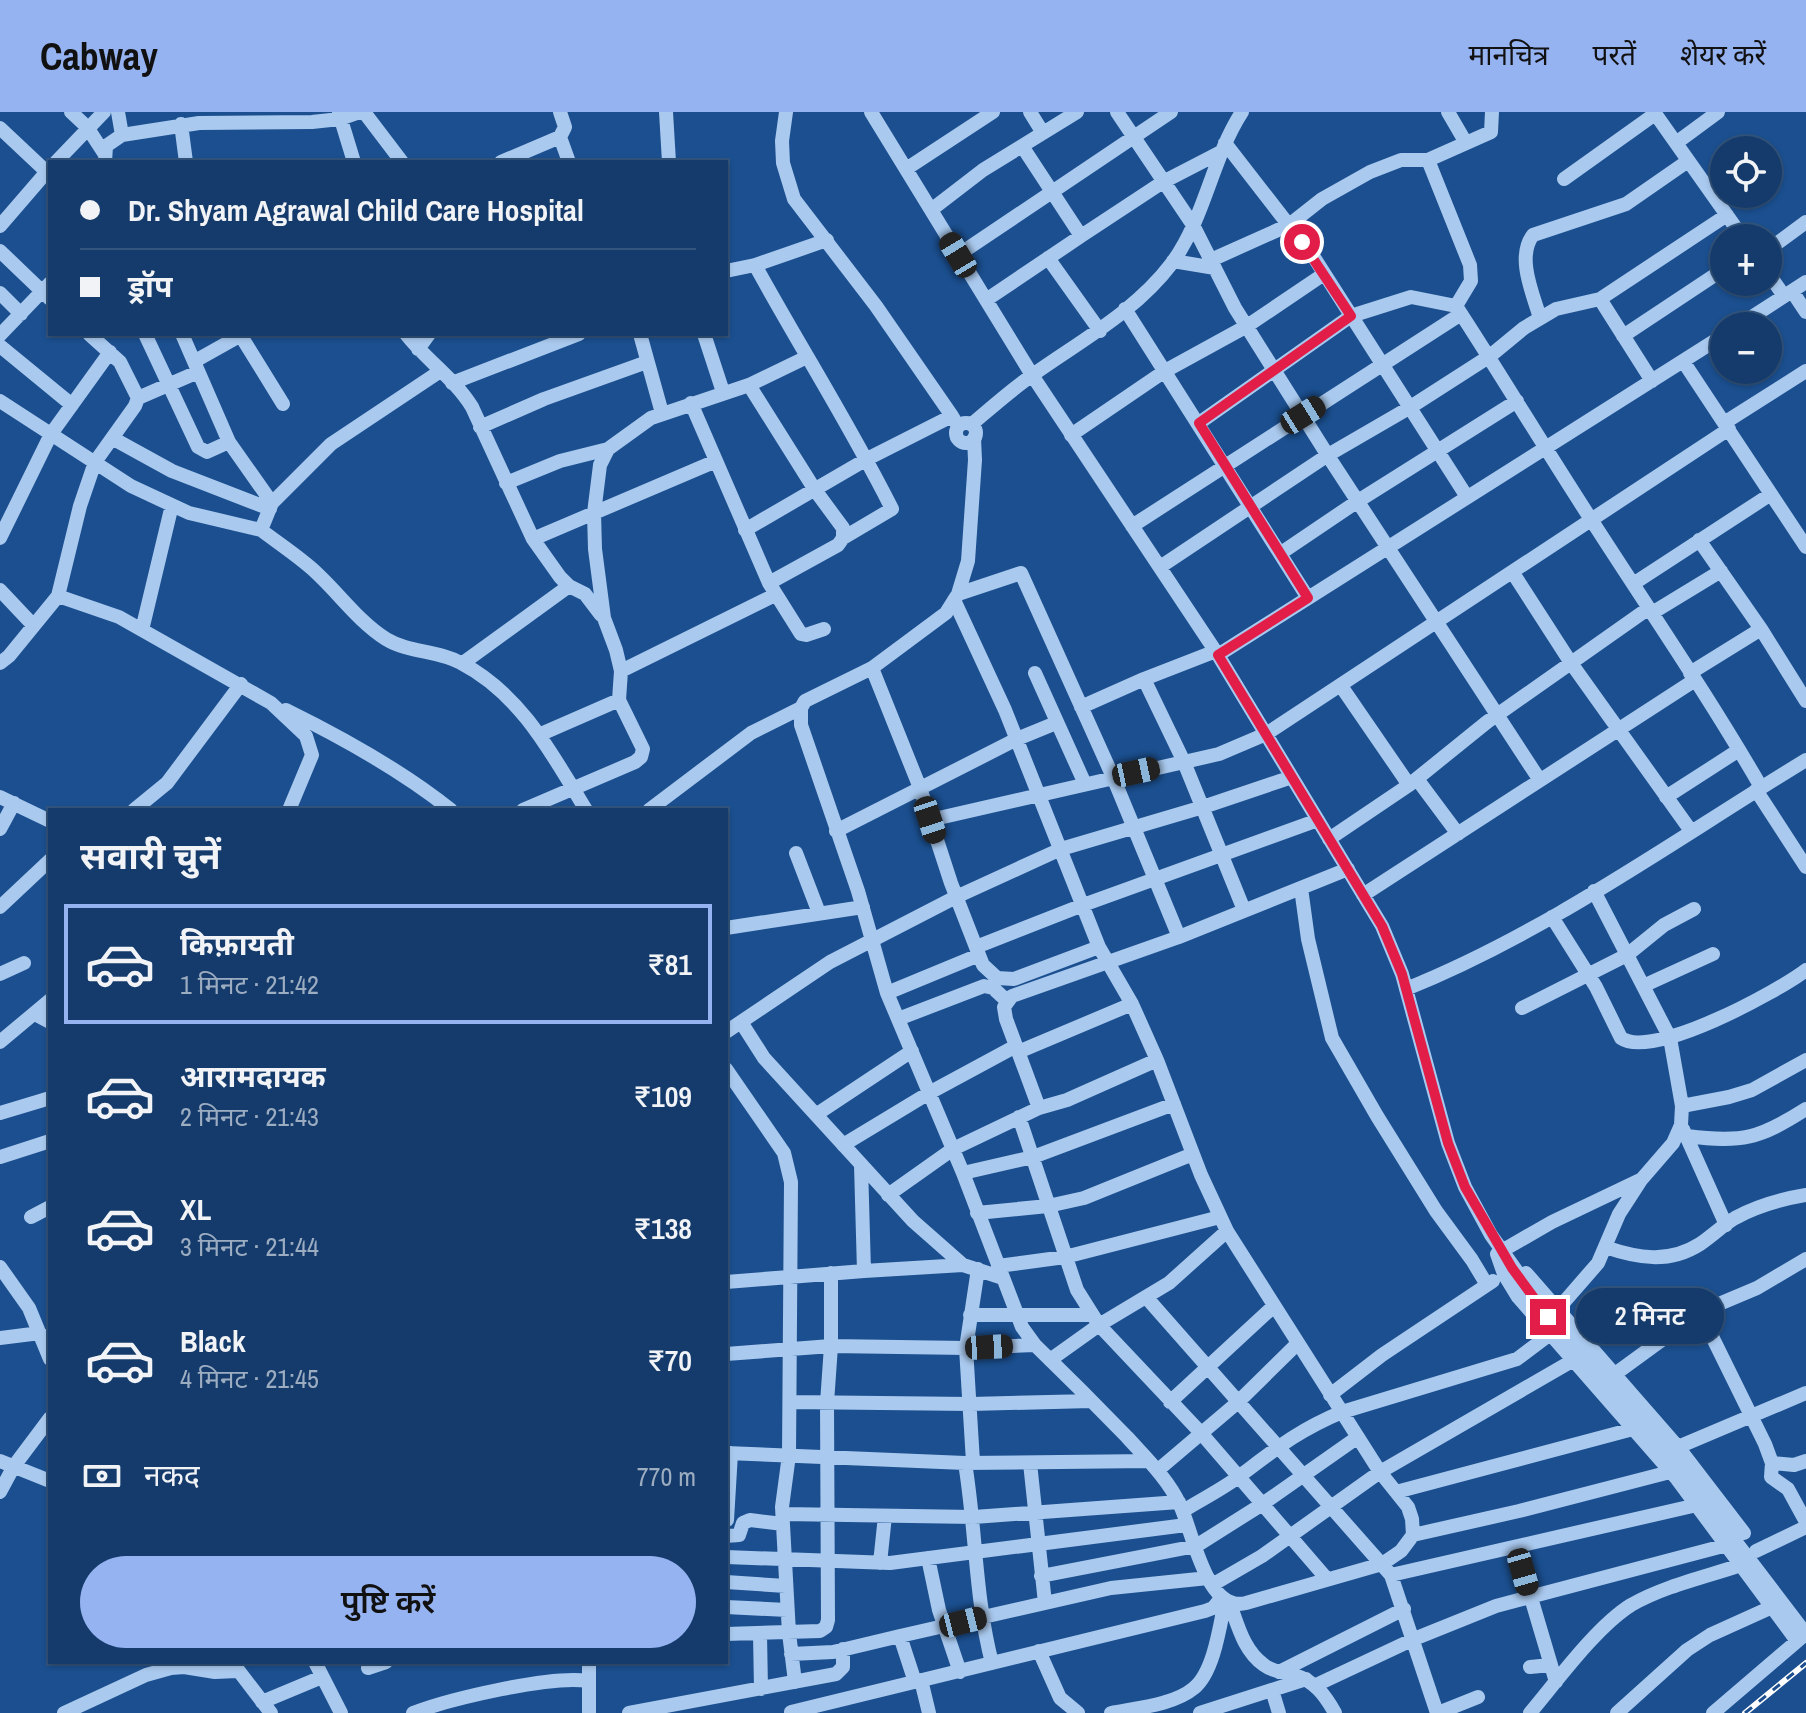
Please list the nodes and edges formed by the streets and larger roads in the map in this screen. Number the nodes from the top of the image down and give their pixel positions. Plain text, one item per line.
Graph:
1 (71, 112) edge
2 (104, 112) edge
3 (118, 112) edge
4 (362, 112) edge
5 (560, 112) edge
6 (666, 112) edge
7 (786, 112) edge
8 (871, 112) edge
9 (993, 112) edge
10 (1030, 112) edge
11 (1077, 112) edge
12 (1117, 112) edge
13 (1171, 112) edge
14 (1448, 112) edge
15 (1492, 112) edge
16 (1718, 112) edge
17 (1655, 113) edge
18 (1236, 115) edge
19 (339, 116) edge
20 (181, 124) junction
21 (87, 127) junction
22 (0, 128) edge
23 (1043, 133) junction
24 (122, 135) junction
25 (560, 137) junction
26 (1134, 137) junction
27 (1466, 143) junction
28 (1676, 143) junction
29 (1022, 146) junction
30 (1223, 148) junction
31 (104, 158) edge
32 (58, 160) edge
33 (186, 160) edge
34 (353, 160) edge
35 (400, 160) edge
36 (506, 160) edge
37 (568, 160) edge
38 (669, 160) edge
39 (1428, 160) junction
40 (1688, 161) junction
41 (48, 167) edge
42 (906, 169) junction
43 (48, 171) edge
44 (1564, 179) dead end
45 (1163, 182) junction
46 (1051, 192) junction
47 (931, 210) junction
48 (1727, 215) junction
49 (1806, 222) edge
50 (1733, 224) edge
51 (1193, 225) junction
52 (1289, 225) junction
53 (0, 226) edge
54 (1081, 236) junction
55 (827, 240) junction
56 (1782, 240) edge
57 (0, 251) edge
58 (958, 255) junction
59 (1048, 258) junction
60 (1173, 261) junction
61 (1213, 264) junction
62 (755, 265) junction
63 (728, 271) edge
64 (1324, 274) junction
65 (1710, 278) edge
66 (1806, 282) edge
67 (1782, 287) edge
68 (47, 291) edge
69 (0, 293) edge
70 (1788, 293) junction
71 (1600, 299) junction
72 (986, 300) junction
73 (1125, 309) junction
74 (1459, 310) junction
75 (1759, 312) edge
76 (1806, 312) edge
77 (21, 314) junction
78 (1351, 316) junction
79 (1540, 318) junction
80 (1247, 326) junction
81 (1100, 331) junction
82 (0, 335) edge
83 (91, 336) edge
84 (146, 336) edge
85 (183, 336) edge
86 (240, 336) edge
87 (408, 336) edge
88 (428, 336) edge
89 (574, 336) edge
90 (640, 336) edge
91 (705, 336) edge
92 (1623, 336) junction
93 (1710, 344) edge
94 (0, 346) edge
95 (418, 349) junction
96 (110, 352) junction
97 (1490, 356) junction
98 (807, 357) junction
99 (1683, 361) junction
100 (647, 362) junction
101 (1382, 365) junction
102 (196, 366) junction
103 (1274, 368) junction
104 (1165, 371) junction
105 (1806, 371) edge
106 (439, 372) junction
107 (1032, 375) junction
108 (1652, 381) junction
109 (452, 383) junction
110 (169, 385) junction
111 (749, 385) junction
112 (723, 392) junction
113 (138, 398) junction
114 (0, 401) edge
115 (1517, 401) junction
116 (691, 403) junction
117 (283, 404) dead end
118 (72, 405) junction
119 (1409, 408) junction
120 (662, 413) junction
121 (1303, 415) junction
122 (1199, 423) junction
123 (964, 426) junction
124 (1726, 426) junction
125 (480, 427) junction
126 (51, 434) junction
127 (1071, 435) junction
128 (112, 438) junction
129 (229, 442) junction
130 (1546, 448) junction
131 (608, 449) junction
132 (1437, 452) junction
133 (1328, 455) junction
134 (867, 459) junction
135 (716, 461) junction
136 (95, 462) junction
137 (1225, 465) junction
138 (506, 483) junction
139 (815, 490) junction
140 (1771, 494) junction
141 (1467, 497) junction
142 (1358, 501) junction
143 (172, 505) junction
144 (271, 506) junction
145 (1252, 508) junction
146 (594, 513) junction
147 (1592, 520) junction
148 (1132, 526) junction
149 (261, 530) junction
150 (745, 530) junction
151 (0, 538) edge
152 (843, 538) junction
153 (533, 539) junction
154 (1699, 540) junction
155 (1389, 547) junction
156 (1806, 547) edge
157 (1281, 553) junction
158 (1160, 567) junction
159 (1721, 571) junction
160 (1513, 573) junction
161 (1633, 584) junction
162 (569, 586) junction
163 (772, 589) junction
164 (0, 590) edge
165 (58, 596) junction
166 (956, 597) junction
167 (1308, 598) junction
168 (1650, 610) junction
169 (604, 618) junction
170 (1437, 624) junction
171 (33, 625) junction
172 (824, 629) dead end
173 (1761, 629) junction
174 (142, 630) junction
175 (1217, 653) junction
176 (0, 663) edge
177 (463, 663) junction
178 (1571, 663) junction
179 (872, 668) junction
180 (621, 671) junction
181 (1035, 673) dead end
182 (1693, 676) junction
183 (1144, 679) junction
184 (241, 684) junction
185 (1341, 686) junction
186 (619, 700) junction
187 (1806, 701) edge
188 (271, 703) junction
189 (1081, 707) junction
190 (801, 708) junction
191 (1496, 716) junction
192 (1056, 723) junction
193 (1618, 728) junction
194 (541, 734) junction
195 (1266, 734) junction
196 (1017, 739) junction
197 (1739, 750) junction
198 (1806, 760) edge
199 (1184, 762) junction
200 (1113, 777) junction
201 (1292, 777) junction
202 (1539, 779) junction
203 (1413, 782) junction
204 (1085, 784) junction
205 (920, 788) junction
206 (574, 789) junction
207 (1758, 789) junction
208 (1040, 796) junction
209 (1666, 797) junction
210 (7, 800) edge
211 (1203, 807) junction
212 (136, 808) edge
213 (290, 808) edge
214 (448, 808) edge
215 (528, 808) edge
216 (585, 808) edge
217 (652, 808) edge
218 (48, 820) edge
219 (930, 820) junction
220 (1318, 820) junction
221 (1134, 828) junction
222 (0, 829) edge
223 (836, 831) junction
224 (1691, 831) junction
225 (1458, 834) junction
226 (1329, 839) junction
227 (1061, 849) junction
228 (796, 853) dead end
229 (1222, 854) junction
230 (48, 862) edge
231 (1806, 866) edge
232 (1348, 869) junction
233 (1155, 880) junction
234 (1301, 888) junction
235 (1594, 891) junction
236 (1363, 895) junction
237 (956, 897) junction
238 (1083, 905) junction
239 (0, 907) edge
240 (863, 907) junction
241 (1694, 909) dead end
242 (1244, 910) junction
243 (819, 913) junction
244 (1552, 917) junction
245 (728, 928) edge
246 (1179, 937) junction
247 (872, 940) junction
248 (1099, 947) junction
249 (977, 951) junction
250 (1713, 954) dead end
251 (1627, 955) junction
252 (24, 963) dead end
253 (1106, 963) junction
254 (1806, 970) edge
255 (0, 974) edge
256 (1589, 976) junction
257 (1643, 986) junction
258 (1406, 989) junction
259 (887, 993) junction
260 (1006, 1000) junction
261 (48, 1002) edge
262 (1132, 1004) junction
263 (1522, 1008) dead end
264 (35, 1014) junction
265 (898, 1019) junction
266 (48, 1021) edge
267 (741, 1022) junction
268 (728, 1031) edge
269 (1670, 1038) junction
270 (0, 1042) edge
271 (1017, 1049) junction
272 (912, 1051) junction
273 (1157, 1060) junction
274 (1806, 1060) edge
275 (728, 1072) edge
276 (929, 1093) junction
277 (48, 1099) edge
278 (1174, 1104) junction
279 (1682, 1106) junction
280 (1039, 1108) junction
281 (1806, 1109) edge
282 (0, 1113) edge
283 (817, 1114) junction
284 (1019, 1117) junction
285 (1684, 1131) junction
286 (48, 1142) edge
287 (843, 1145) junction
288 (953, 1149) junction
289 (1193, 1154) junction
290 (0, 1157) edge
291 (1033, 1157) junction
292 (861, 1165) junction
293 (963, 1173) junction
294 (1641, 1180) junction
295 (888, 1195) junction
296 (1806, 1195) edge
297 (1048, 1206) junction
298 (48, 1208) edge
299 (977, 1213) junction
300 (31, 1217) dead end
301 (1224, 1224) junction
302 (1726, 1225) junction
303 (1491, 1235) junction
304 (1605, 1247) junction
305 (1505, 1249) junction
306 (1065, 1257) junction
307 (1806, 1259) edge
308 (0, 1267) edge
309 (970, 1267) junction
310 (864, 1271) junction
311 (1001, 1272) junction
312 (831, 1273) junction
313 (1504, 1274) junction
314 (790, 1275) junction
315 (728, 1282) edge
316 (1487, 1285) junction
317 (1146, 1297) junction
318 (1274, 1306) junction
319 (1558, 1309) junction
320 (1700, 1312) junction
321 (970, 1315) junction
322 (1016, 1315) junction
323 (1095, 1320) junction
324 (1552, 1330) junction
325 (40, 1333) junction
326 (0, 1338) edge
327 (1297, 1344) junction
328 (1035, 1345) junction
329 (831, 1346) junction
330 (791, 1348) junction
331 (966, 1348) junction
332 (48, 1354) edge
333 (728, 1354) edge
334 (1050, 1360) junction
335 (1572, 1361) junction
336 (1206, 1368) junction
337 (1615, 1374) junction
338 (1806, 1393) edge
339 (1330, 1395) junction
340 (1091, 1401) junction
341 (790, 1402) junction
342 (1170, 1402) junction
343 (827, 1403) junction
344 (1237, 1403) junction
345 (971, 1404) junction
346 (1342, 1412) junction
347 (1751, 1417) junction
348 (48, 1420) edge
349 (1633, 1429) junction
350 (1201, 1433) junction
351 (1358, 1437) junction
352 (1276, 1447) junction
353 (1678, 1447) junction
354 (729, 1453) edge
355 (789, 1455) junction
356 (829, 1459) junction
357 (1806, 1461) edge
358 (969, 1462) junction
359 (7, 1463) edge
360 (1030, 1463) junction
361 (1772, 1463) junction
362 (1154, 1466) junction
363 (1380, 1472) junction
364 (1670, 1472) junction
365 (1302, 1476) junction
366 (1239, 1477) junction
367 (48, 1480) edge
368 (728, 1486) edge
369 (0, 1492) edge
370 (1396, 1492) junction
371 (1261, 1505) junction
372 (1697, 1505) junction
373 (1329, 1506) junction
374 (1034, 1513) junction
375 (1182, 1513) junction
376 (828, 1515) junction
377 (885, 1516) junction
378 (974, 1517) junction
379 (783, 1519) junction
380 (1806, 1524) edge
381 (1413, 1535) junction
382 (728, 1536) edge
383 (1288, 1536) junction
384 (1727, 1545) junction
385 (1038, 1546) junction
386 (1196, 1546) junction
387 (1516, 1547) junction
388 (1756, 1551) junction
389 (975, 1552) junction
390 (728, 1557) edge
391 (928, 1558) junction
392 (784, 1559) junction
393 (829, 1562) junction
394 (880, 1563) junction
395 (1741, 1565) junction
396 (1386, 1570) junction
397 (1041, 1576) junction
398 (1327, 1579) junction
399 (1210, 1581) junction
400 (733, 1583) edge
401 (786, 1586) junction
402 (1531, 1597) junction
403 (1225, 1601) junction
404 (1045, 1603) junction
405 (1772, 1607) junction
406 (732, 1608) edge
407 (1404, 1609) junction
408 (787, 1610) junction
409 (982, 1617) junction
410 (1806, 1618) edge
411 (945, 1626) junction
412 (789, 1633) junction
413 (728, 1634) edge
414 (760, 1634) junction
415 (900, 1636) junction
416 (1803, 1637) edge
417 (1414, 1639) junction
418 (843, 1649) junction
419 (1039, 1651) junction
420 (791, 1654) junction
421 (1259, 1661) junction
422 (992, 1663) junction
423 (138, 1664) edge
424 (316, 1664) edge
425 (380, 1664) edge
426 (589, 1664) edge
427 (1551, 1665) junction
428 (235, 1666) edge
429 (1530, 1667) dead end
430 (368, 1668) dead end
431 (960, 1672) junction
432 (1279, 1672) junction
433 (836, 1674) junction
434 (146, 1675) junction
435 (322, 1677) junction
436 (588, 1681) junction
437 (918, 1681) junction
438 (795, 1682) junction
439 (1311, 1682) junction
440 (1556, 1682) junction
441 (761, 1689) junction
442 (1267, 1691) junction
443 (1478, 1697) dead end
444 (843, 1704) edge
445 (267, 1708) edge
446 (676, 1710) edge
447 (791, 1712) edge
448 (64, 1713) edge
449 (341, 1713) edge
450 (413, 1713) edge
451 (589, 1713) edge
452 (630, 1713) edge
453 (929, 1713) edge
454 (1078, 1713) edge
455 (1111, 1713) edge
456 (1200, 1713) edge
457 (1279, 1713) edge
458 (1335, 1713) edge
459 (1438, 1713) edge
460 (1530, 1713) edge
461 (1617, 1713) edge
462 (1713, 1713) edge

1 - 21 street
2 - 21 street
3 - 24 street
4 - 19 street
4 - 35 street
5 - 25 street
6 - 38 street
7 - 55 street
8 - 42 street
9 - 42 street
10 - 23 street
11 - 23 street
12 - 26 street
13 - 26 street
14 - 27 street
15 - 27 street
16 - 28 street
17 - 28 street
17 - 44 street
18 - 30 street
19 - 20 street
19 - 34 street
20 - 24 street
20 - 33 street
21 - 31 street
21 - 32 street
22 - 41 street
23 - 29 street
24 - 31 street
25 - 36 street
25 - 37 street
26 - 45 street
26 - 46 street
27 - 39 street
28 - 40 street
29 - 46 street
29 - 47 street
30 - 45 street
30 - 51 street
30 - 52 street
39 - 52 street
39 - 74 street
40 - 48 street
40 - 79 street
42 - 47 street
43 - 53 street
45 - 51 street
45 - 54 street
46 - 54 street
46 - 58 street
47 - 58 street
48 - 50 street
48 - 71 street
49 - 56 street
51 - 60 street
51 - 61 street
52 - 61 street
52 - 64 street
54 - 59 street
55 - 62 street
55 - 123 street
57 - 68 street
58 - 72 street
59 - 72 street
59 - 81 street
60 - 61 street
60 - 73 street
61 - 80 street
62 - 63 street
62 - 98 street
64 - 78 street
64 - 80 street
65 - 92 street
66 - 70 street
67 - 70 street
68 - 77 street
69 - 77 street
70 - 75 street
70 - 76 street
71 - 79 street
71 - 92 street
72 - 107 street
73 - 81 street
73 - 104 street
74 - 78 street
74 - 97 street
74 - 101 street
77 - 82 street
78 - 101 street
78 - 103 street
79 - 97 street
80 - 103 street
80 - 104 street
81 - 107 street
83 - 96 street
84 - 110 street
85 - 102 street
86 - 102 street
86 - 117 street
87 - 95 street
88 - 95 street
89 - 109 street
90 - 100 street
91 - 112 street
92 - 108 street
93 - 99 street
94 - 118 street
95 - 106 street
96 - 113 street
96 - 118 street
97 - 115 street
97 - 119 street
98 - 111 street
98 - 134 street
99 - 108 street
99 - 124 street
100 - 120 street
100 - 125 street
101 - 119 street
101 - 121 street
102 - 110 street
102 - 129 street
103 - 121 street
103 - 122 street
104 - 122 street
104 - 127 street
105 - 124 street
106 - 109 street
106 - 144 street
107 - 123 street
107 - 127 street
108 - 130 street
109 - 125 street
110 - 113 street
110 - 129 street
111 - 112 street
111 - 139 street
112 - 116 street
113 - 128 street
114 - 126 street
115 - 130 street
115 - 132 street
116 - 120 street
116 - 135 street
118 - 126 street
119 - 132 street
119 - 133 street
120 - 131 street
121 - 133 street
121 - 137 street
122 - 137 street
123 - 134 street
123 - 166 street
124 - 140 street
124 - 147 street
125 - 138 street
126 - 136 street
126 - 151 street
127 - 148 street
128 - 136 street
128 - 144 street
129 - 144 street
130 - 141 street
130 - 147 street
131 - 138 street
131 - 146 street
132 - 141 street
132 - 142 street
133 - 142 street
133 - 145 street
134 - 139 street
134 - 152 street
135 - 146 street
135 - 150 street
136 - 143 street
136 - 165 street
137 - 145 street
137 - 148 street
138 - 153 street
139 - 150 street
139 - 152 street
140 - 154 street
140 - 156 street
141 - 155 street
142 - 155 street
142 - 157 street
143 - 149 street
143 - 174 street
144 - 149 street
145 - 157 street
145 - 158 street
146 - 153 street
146 - 169 street
147 - 160 street
147 - 161 street
148 - 158 street
149 - 177 street
150 - 163 street
152 - 163 street
153 - 162 street
154 - 159 street
154 - 161 street
155 - 167 street
155 - 170 street
157 - 167 street
158 - 175 street
159 - 168 street
159 - 173 street
160 - 170 street
160 - 178 street
161 - 168 street
162 - 169 street
162 - 177 street
163 - 172 street
163 - 180 street
164 - 171 street
165 - 171 street
165 - 174 street
166 - 179 street
166 - 189 street
166 - 196 street
167 - 175 street
168 - 178 street
168 - 182 street
169 - 180 street
170 - 185 street
170 - 191 street
171 - 176 street
173 - 182 street
173 - 187 street
174 - 184 street
175 - 183 street
175 - 195 street
177 - 194 street
178 - 191 street
178 - 193 street
179 - 190 street
179 - 205 street
180 - 186 street
181 - 192 street
182 - 193 street
182 - 197 street
183 - 189 street
183 - 199 street
184 - 188 street
184 - 212 street
185 - 195 street
185 - 203 street
186 - 194 street
186 - 206 street
188 - 213 street
188 - 214 street
189 - 200 street
190 - 217 street
190 - 223 street
191 - 202 street
191 - 203 street
192 - 196 street
192 - 204 street
193 - 202 street
193 - 209 street
194 - 206 street
195 - 199 street
195 - 201 street
196 - 205 street
196 - 208 street
197 - 207 street
197 - 209 street
198 - 207 street
199 - 200 street
199 - 211 street
200 - 204 street
200 - 221 street
201 - 211 street
201 - 220 street
202 - 225 street
203 - 225 street
203 - 226 street
204 - 208 street
205 - 219 street
205 - 223 street
206 - 215 street
206 - 216 street
207 - 224 street
207 - 231 street
208 - 219 street
208 - 227 street
209 - 224 street
210 - 218 street
210 - 222 street
211 - 221 street
211 - 229 street
219 - 237 street
220 - 226 street
220 - 229 street
221 - 227 street
221 - 233 street
223 - 240 street
224 - 235 street
225 - 236 street
226 - 232 street
227 - 237 street
227 - 238 street
228 - 243 street
229 - 233 street
229 - 242 street
230 - 239 street
232 - 234 street
232 - 236 street
233 - 238 street
233 - 246 street
234 - 242 street
234 - 316 street
235 - 244 street
235 - 251 street
236 - 258 street
237 - 247 street
237 - 249 street
238 - 248 street
238 - 249 street
240 - 243 street
240 - 247 street
241 - 251 street
242 - 246 street
243 - 245 street
244 - 256 street
244 - 258 street
246 - 253 street
247 - 259 street
247 - 267 street
248 - 249 street
248 - 253 street
249 - 259 street
250 - 257 street
251 - 256 street
251 - 257 street
252 - 255 street
253 - 260 street
253 - 262 street
254 - 269 street
256 - 263 street
256 - 269 street
257 - 269 street
258 - 303 street
259 - 265 street
260 - 265 street
260 - 271 street
261 - 264 street
262 - 271 street
262 - 273 street
264 - 266 street
264 - 270 street
265 - 272 street
267 - 268 street
267 - 283 street
269 - 279 street
271 - 276 street
271 - 280 street
272 - 276 street
272 - 283 street
273 - 278 street
273 - 280 street
274 - 279 street
275 - 314 street
276 - 287 street
276 - 288 street
277 - 282 street
278 - 289 street
278 - 291 street
279 - 285 street
280 - 284 street
281 - 285 street
283 - 287 street
284 - 288 street
284 - 291 street
285 - 294 street
285 - 302 street
286 - 290 street
287 - 292 street
288 - 293 street
288 - 295 street
289 - 297 street
289 - 301 street
291 - 293 street
291 - 297 street
292 - 295 street
292 - 310 street
293 - 299 street
294 - 304 street
294 - 305 street
295 - 309 street
296 - 302 street
297 - 299 street
297 - 306 street
298 - 300 street
299 - 311 street
301 - 306 street
301 - 317 street
301 - 318 street
302 - 304 street
303 - 305 street
303 - 313 street
303 - 324 street
304 - 319 street
305 - 319 street
306 - 311 street
306 - 323 street
307 - 320 street
308 - 325 street
309 - 310 street
309 - 311 street
309 - 321 street
310 - 312 street
311 - 322 street
312 - 314 street
312 - 329 street
313 - 316 street
313 - 324 street
314 - 315 street
314 - 330 street
316 - 339 street
317 - 323 street
317 - 336 street
318 - 327 street
318 - 336 street
319 - 337 street
320 - 337 street
320 - 347 street
321 - 322 street
321 - 331 street
322 - 323 street
322 - 328 street
323 - 334 street
323 - 342 street
324 - 335 street
324 - 346 street
324 - 416 street
325 - 326 street
325 - 332 street
327 - 339 street
327 - 344 street
328 - 331 street
328 - 334 street
329 - 330 street
329 - 331 street
329 - 343 street
330 - 333 street
330 - 341 street
331 - 345 street
334 - 340 street
335 - 349 street
335 - 363 street
336 - 342 street
336 - 344 street
337 - 353 street
338 - 347 street
339 - 346 street
340 - 345 street
340 - 362 street
341 - 343 street
341 - 355 street
342 - 350 street
343 - 345 street
343 - 356 street
344 - 350 street
344 - 352 street
345 - 358 street
346 - 351 street
346 - 352 street
347 - 353 street
347 - 361 street
348 - 359 street
349 - 364 street
349 - 370 street
350 - 362 street
350 - 366 street
351 - 363 street
351 - 365 street
352 - 365 street
352 - 366 street
353 - 388 street
354 - 355 street
354 - 368 street
355 - 356 street
355 - 379 street
356 - 358 street
356 - 376 street
357 - 361 street
358 - 360 street
358 - 378 street
359 - 367 street
359 - 369 street
360 - 362 street
360 - 374 street
361 - 380 street
362 - 375 street
363 - 370 street
363 - 373 street
364 - 372 street
364 - 381 street
365 - 371 street
365 - 373 street
366 - 371 street
366 - 375 street
370 - 381 street
371 - 383 street
371 - 386 street
372 - 384 street
372 - 387 street
373 - 383 street
373 - 396 street
374 - 375 street
374 - 378 street
374 - 385 street
375 - 385 street
375 - 386 street
376 - 377 street
376 - 379 street
376 - 393 street
377 - 378 street
377 - 394 street
378 - 389 street
379 - 382 street
379 - 392 street
380 - 388 street
381 - 396 street
383 - 398 street
383 - 399 street
384 - 395 street
384 - 402 street
385 - 389 street
385 - 397 street
386 - 397 street
386 - 399 street
387 - 396 street
387 - 402 street
388 - 410 street
389 - 391 street
389 - 409 street
390 - 392 street
391 - 394 street
391 - 411 street
392 - 393 street
392 - 401 street
393 - 394 street
393 - 412 street
395 - 405 street
395 - 440 street
396 - 398 street
396 - 407 street
397 - 404 street
398 - 403 street
399 - 403 street
399 - 404 street
400 - 401 street
400 - 406 street
401 - 408 street
402 - 417 street
402 - 427 street
403 - 419 street
403 - 421 street
403 - 455 street
404 - 409 street
405 - 416 street
405 - 461 street
406 - 408 street
407 - 417 street
407 - 432 street
408 - 412 street
409 - 411 street
409 - 422 street
411 - 415 street
411 - 431 street
412 - 414 street
412 - 420 street
413 - 414 street
414 - 441 street
415 - 418 street
415 - 437 street
416 - 462 street
417 - 439 street
417 - 459 street
418 - 420 street
418 - 433 street
419 - 422 street
419 - 454 street
420 - 438 street
421 - 432 street
421 - 442 street
422 - 431 street
423 - 434 street
424 - 435 street
425 - 430 street
426 - 436 street
427 - 429 street
427 - 440 street
428 - 434 street
428 - 445 street
431 - 437 street
432 - 439 street
433 - 438 street
433 - 444 street
434 - 448 street
435 - 445 street
435 - 449 street
436 - 450 street
436 - 451 street
437 - 444 street
437 - 453 street
438 - 441 street
439 - 442 street
439 - 458 street
440 - 460 street
441 - 446 street
442 - 456 street
442 - 457 street
443 - 459 street
444 - 447 street
446 - 452 street

